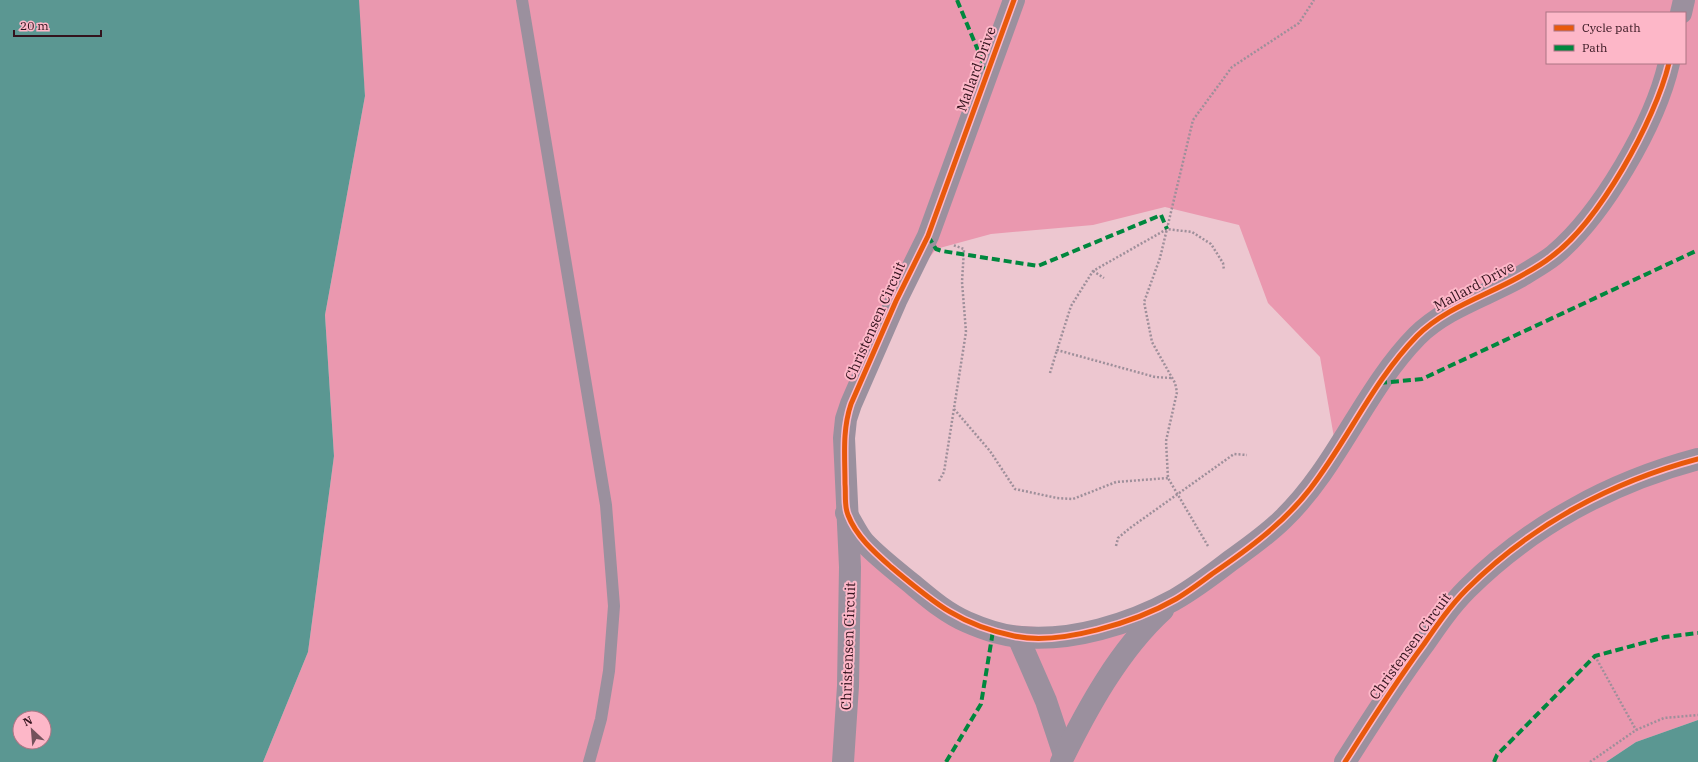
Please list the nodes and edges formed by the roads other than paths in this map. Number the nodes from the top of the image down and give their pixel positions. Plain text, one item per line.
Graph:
1 (522, 0) edge
2 (1014, 0) edge
3 (1684, 0) edge
4 (1681, 12) edge
5 (1669, 64) edge
6 (961, 146) joint
7 (1698, 459) edge
8 (846, 513) junction
9 (1175, 600) junction
10 (1018, 637) junction
11 (1062, 758) edge
12 (589, 762) edge
13 (843, 762) edge
14 (1345, 762) edge

1 - 12 lane
2 - 6 street, Mallard Drive
3 - 4 street
5 - 9 street, Mallard Drive
6 - 8 street, Christensen Circuit
7 - 14 street, Christensen Circuit
8 - 10 street
8 - 13 street, Christensen Circuit
9 - 10 street
9 - 11 street
10 - 11 street

